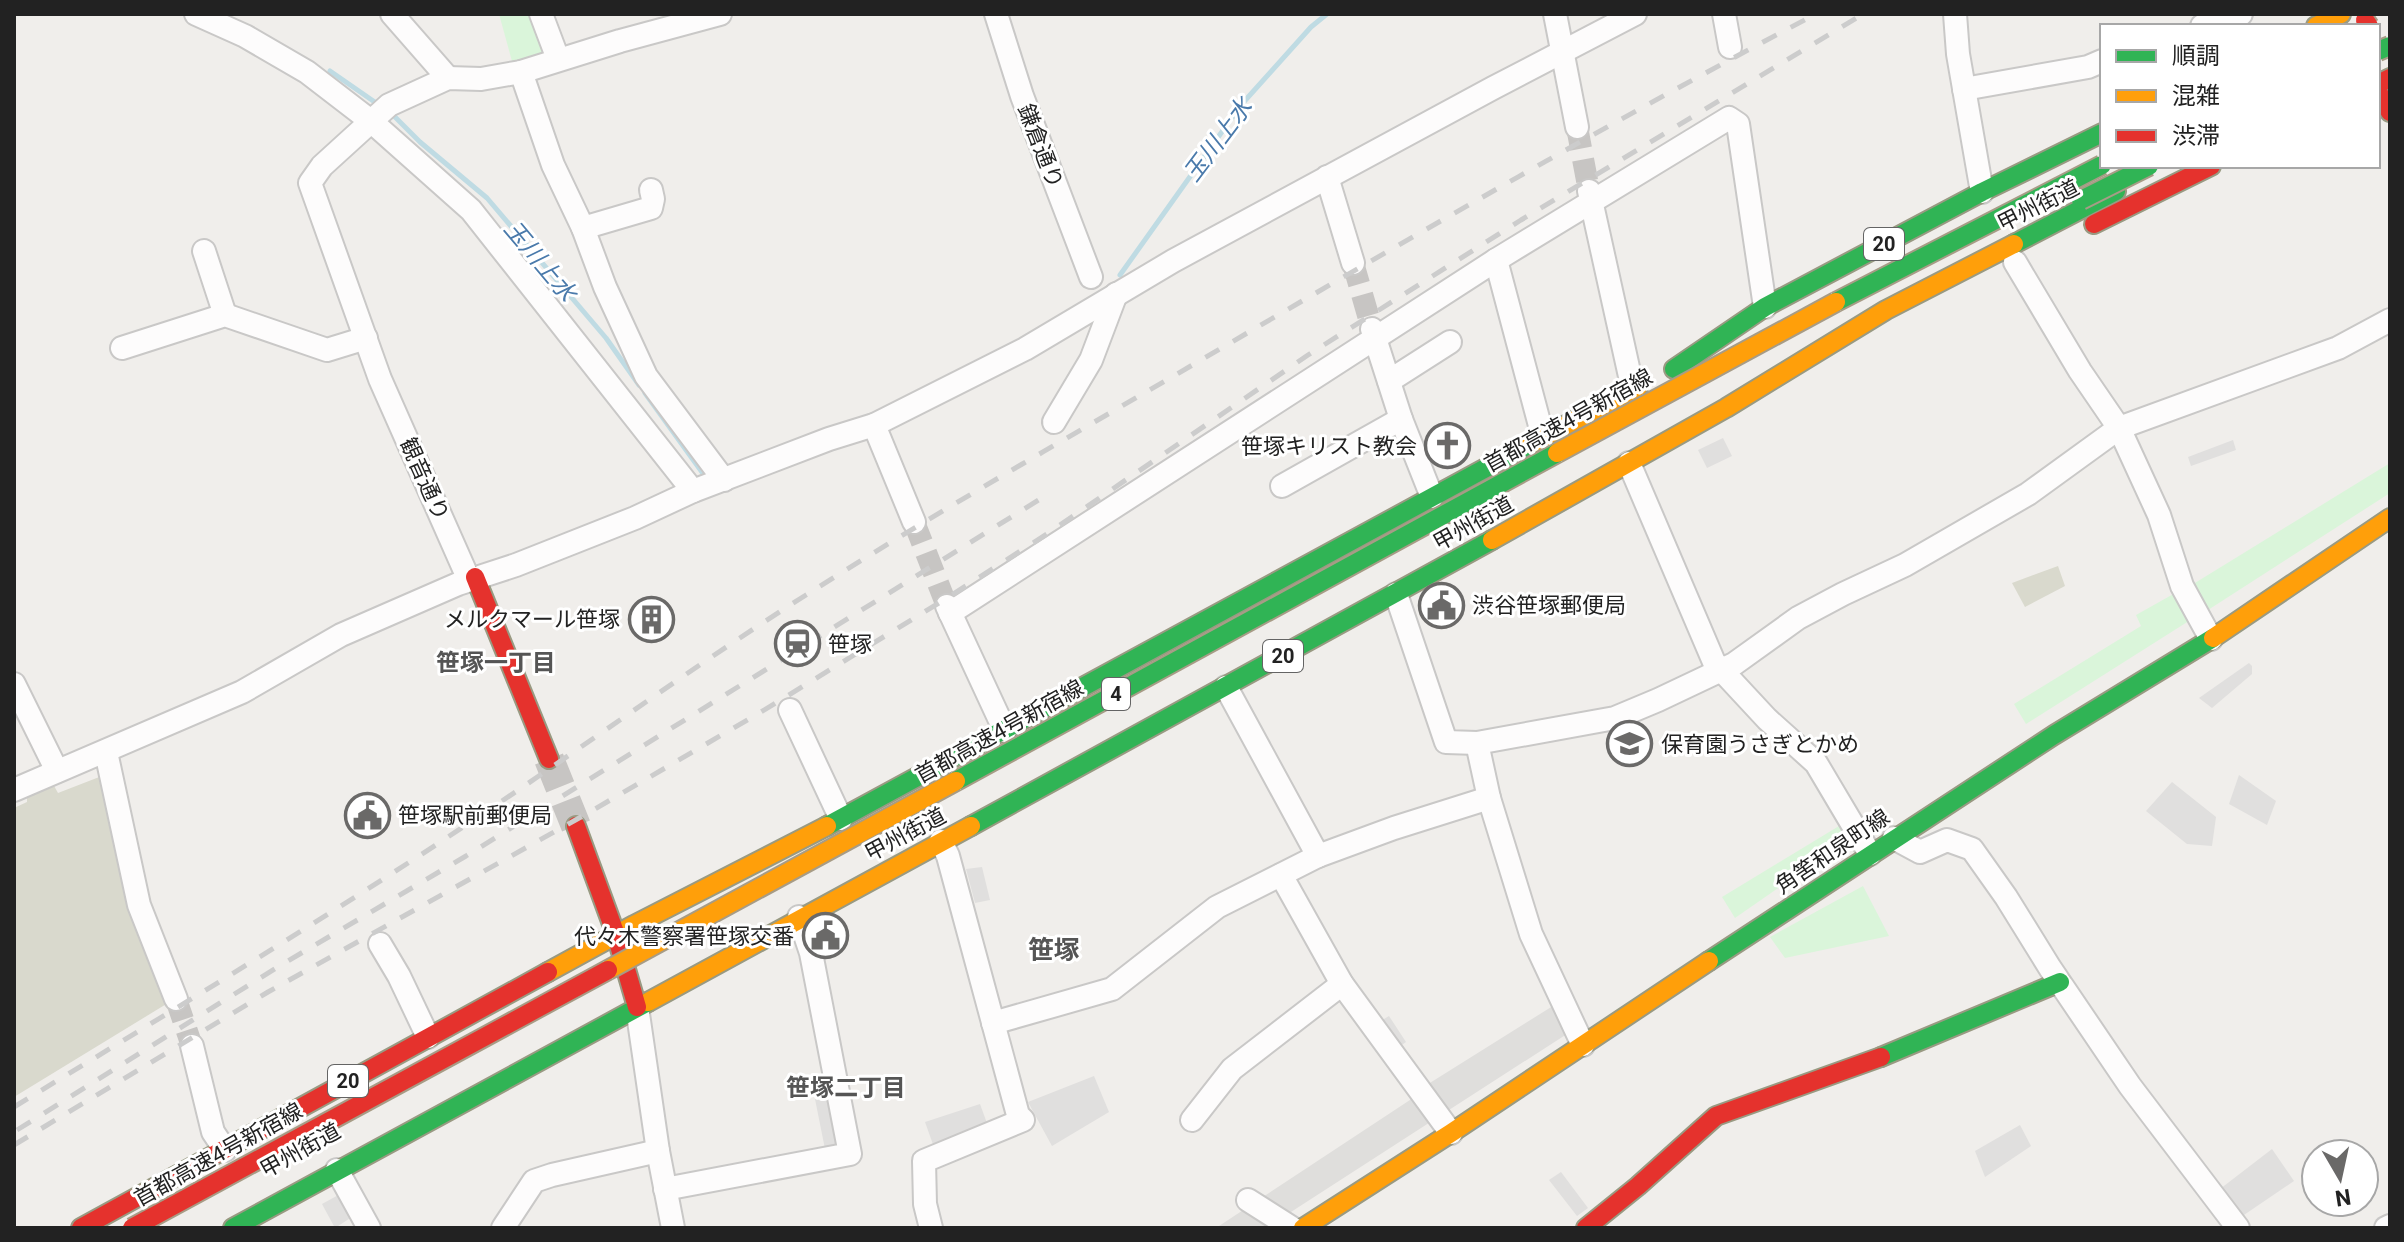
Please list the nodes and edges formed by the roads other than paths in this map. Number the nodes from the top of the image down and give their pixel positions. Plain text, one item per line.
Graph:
1 (196, 14) edge
2 (392, 14) edge
3 (541, 14) edge
4 (714, 14) edge
5 (996, 14) edge
6 (1555, 14) edge
7 (1635, 14) edge
8 (1724, 14) edge
9 (1955, 14) edge
10 (2241, 14) edge
11 (2384, 14) edge
12 (2390, 21) edge
13 (2366, 23) edge
14 (2208, 24) edge
15 (1730, 47) dead end
16 (1562, 51) junction
17 (558, 59) junction
18 (2100, 62) edge
19 (521, 72) junction
20 (448, 78) junction
21 (1964, 89) junction
22 (380, 114) junction
23 (1577, 127) tunnel mouth
24 (2100, 134) edge
25 (2100, 154) edge
26 (2100, 166) edge
27 (2145, 168) edge
28 (2162, 168) edge
29 (2207, 168) edge
30 (1327, 177) junction
31 (651, 190) dead end
32 (1982, 192) junction
33 (1590, 196) junction
34 (583, 228) junction
35 (204, 251) dead end
36 (1496, 260) junction
37 (2015, 262) junction
38 (1353, 263) tunnel mouth
39 (1091, 277) dead end
40 (1116, 294) junction
41 (1765, 307) junction
42 (225, 315) junction
43 (1077, 317) junction
44 (2390, 320) edge
45 (1374, 333) junction
46 (366, 338) junction
47 (1450, 342) dead end
48 (122, 348) dead end
49 (1091, 360) junction
50 (1674, 369) junction
51 (1738, 380) dead end
52 (1389, 381) junction
53 (1633, 390) junction
54 (1726, 408) junction
55 (1401, 419) junction
56 (1054, 422) dead end
57 (874, 425) junction
58 (2119, 428) junction
59 (1543, 437) junction
60 (1629, 463) junction
61 (722, 481) junction
62 (1282, 486) dead end
63 (695, 491) junction
64 (1432, 497) junction
65 (2390, 518) edge
66 (914, 522) tunnel mouth
67 (472, 578) junction
68 (1396, 594) junction
69 (2211, 639) junction
70 (1721, 671) junction
71 (14, 684) edge
72 (1226, 687) junction
73 (790, 710) dead end
74 (1005, 731) junction
75 (1477, 743) junction
76 (106, 752) junction
77 (549, 759) tunnel mouth
78 (57, 771) junction
79 (14, 790) edge
80 (1489, 798) junction
81 (841, 819) junction
82 (576, 826) tunnel mouth
83 (1894, 838) junction
84 (941, 841) junction
85 (1870, 854) junction
86 (1318, 856) junction
87 (1281, 875) junction
88 (799, 917) junction
89 (618, 941) junction
90 (380, 944) dead end
91 (647, 975) dead end
92 (2060, 982) junction
93 (1342, 984) junction
94 (173, 994) tunnel mouth
95 (630, 998) junction
96 (993, 1023) junction
97 (428, 1037) junction
98 (1583, 1045) junction
99 (192, 1046) tunnel mouth
100 (1192, 1120) dead end
101 (1451, 1133) junction
102 (225, 1150) junction
103 (658, 1151) junction
104 (337, 1170) junction
105 (665, 1189) junction
106 (1248, 1200) dead end
107 (81, 1228) edge
108 (109, 1228) edge
109 (132, 1228) edge
110 (209, 1228) edge
111 (235, 1228) edge
112 (369, 1228) edge
113 (503, 1228) edge
114 (673, 1228) edge
115 (931, 1228) edge
116 (1292, 1228) edge
117 (1303, 1228) edge
118 (1586, 1228) edge
119 (2238, 1228) edge

1 - 22 street
2 - 20 street
3 - 17 street
4 - 17 street
5 - 39 street, 鎌倉通り
6 - 16 street
7 - 16 street
8 - 15 street
9 - 21 street
10 - 14 street
11 - 13 main road
12 - 13 main road
16 - 23 street
16 - 30 street
17 - 19 street
18 - 21 street
19 - 20 street
19 - 34 street
20 - 22 street
21 - 32 street
22 - 46 street, 観音通り
22 - 63 street
24 - 32 main road, 20
25 - 50 main road, 甲州街道 / 20
26 - 109 main road, 首都高速4号新宿線 / 4, bridge
27 - 51 main road, bridge
28 - 54 main road, 甲州街道 / 20
29 - 37 main road
30 - 38 street
30 - 40 street
31 - 34 street
32 - 41 main road, 20
33 - 36 street
33 - 41 street
33 - 53 street
34 - 61 street
35 - 42 street
36 - 45 street
36 - 59 street
37 - 54 main road
37 - 58 street
40 - 43 street
40 - 49 street
41 - 50 main road, 20
42 - 46 street
42 - 48 street
43 - 49 street
43 - 57 street
44 - 58 street
45 - 52 street
45 - 74 street
46 - 67 street, 観音通り
47 - 52 street
49 - 56 street
50 - 53 main road, 甲州街道 / 20
52 - 55 street
53 - 59 main road, 甲州街道 / 20
54 - 60 main road, 甲州街道 / 20
55 - 62 street
55 - 64 street
57 - 61 street
57 - 66 street
58 - 69 street
58 - 70 street
59 - 64 main road, 甲州街道 / 20
60 - 68 main road, 甲州街道 / 20
60 - 70 street
61 - 63 street
63 - 67 street
64 - 74 main road, 甲州街道 / 20
65 - 69 main road, 角筈和泉町線
67 - 76 street
67 - 77 main road
68 - 72 main road, 甲州街道 / 20
68 - 75 street
69 - 83 main road, 角筈和泉町線
70 - 75 street
70 - 85 street
71 - 78 street
72 - 84 main road, 甲州街道 / 20
72 - 86 street
73 - 81 street
74 - 81 main road, 甲州街道 / 20
75 - 80 street
76 - 78 street
76 - 94 street
78 - 79 street
80 - 86 street
80 - 98 street
81 - 89 main road, 甲州街道 / 20
82 - 89 main road
83 - 85 main road, 角筈和泉町線
83 - 92 street
84 - 88 main road, 甲州街道 / 20
84 - 96 street
85 - 98 main road, 角筈和泉町線
86 - 87 street
87 - 93 street
87 - 96 street
88 - 95 main road, 甲州街道 / 20
88 - 105 street
89 - 95 main road
89 - 97 main road, 20
89 - 108 main road, 甲州街道 / 20
90 - 97 street
91 - 95 main road
92 - 118 main road
92 - 119 street
93 - 100 street
93 - 101 street
95 - 103 street
95 - 104 main road, 20
95 - 110 main road, 甲州街道 / 20
96 - 115 street
97 - 102 main road, 20
98 - 101 main road, 角筈和泉町線
99 - 102 street
101 - 117 main road, 角筈和泉町線
102 - 107 main road, 20
103 - 105 street
103 - 113 street
104 - 111 main road, 20
104 - 112 street
105 - 114 street
106 - 116 street

